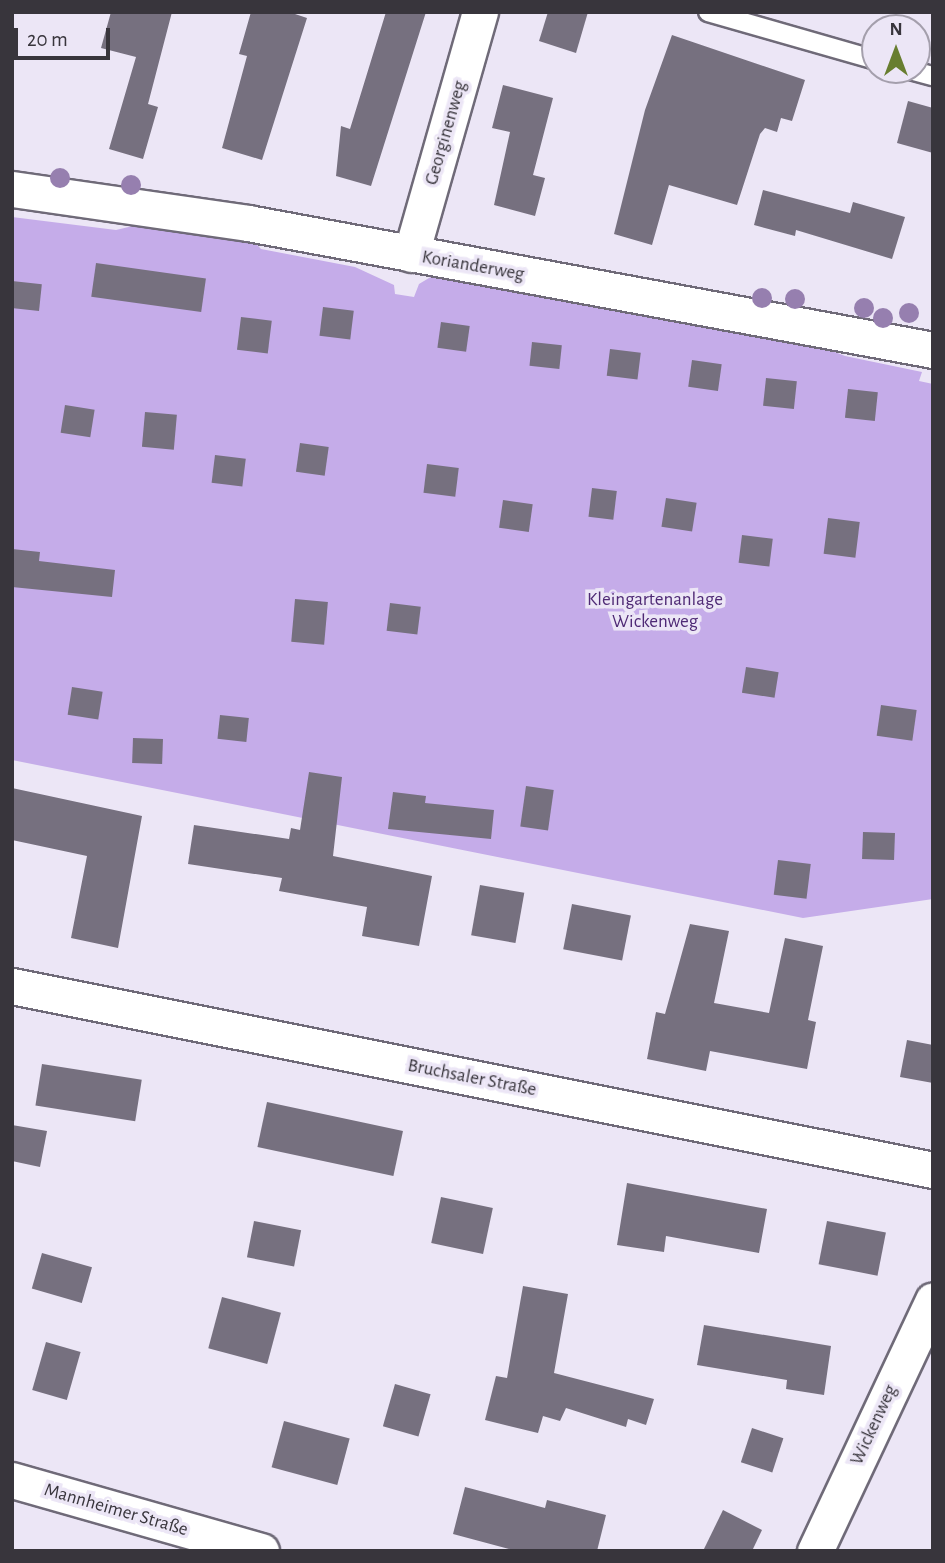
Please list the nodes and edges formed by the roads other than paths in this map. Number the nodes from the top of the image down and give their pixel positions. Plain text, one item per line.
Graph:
1 (480, 12) edge
2 (708, 12) edge
3 (861, 56) edge
4 (12, 189) edge
5 (411, 254) junction
6 (933, 350) edge
7 (12, 986) edge
8 (933, 1170) edge
9 (933, 1300) edge
10 (12, 1480) edge
11 (261, 1551) edge
12 (815, 1551) edge

1 - 5 street, Georginenweg
2 - 3 lane
4 - 5 street, Korianderweg
5 - 6 street, Korianderweg
7 - 8 street, Bruchsaler Straße
9 - 12 street, Wickenweg
10 - 11 street, Mannheimer Straße

